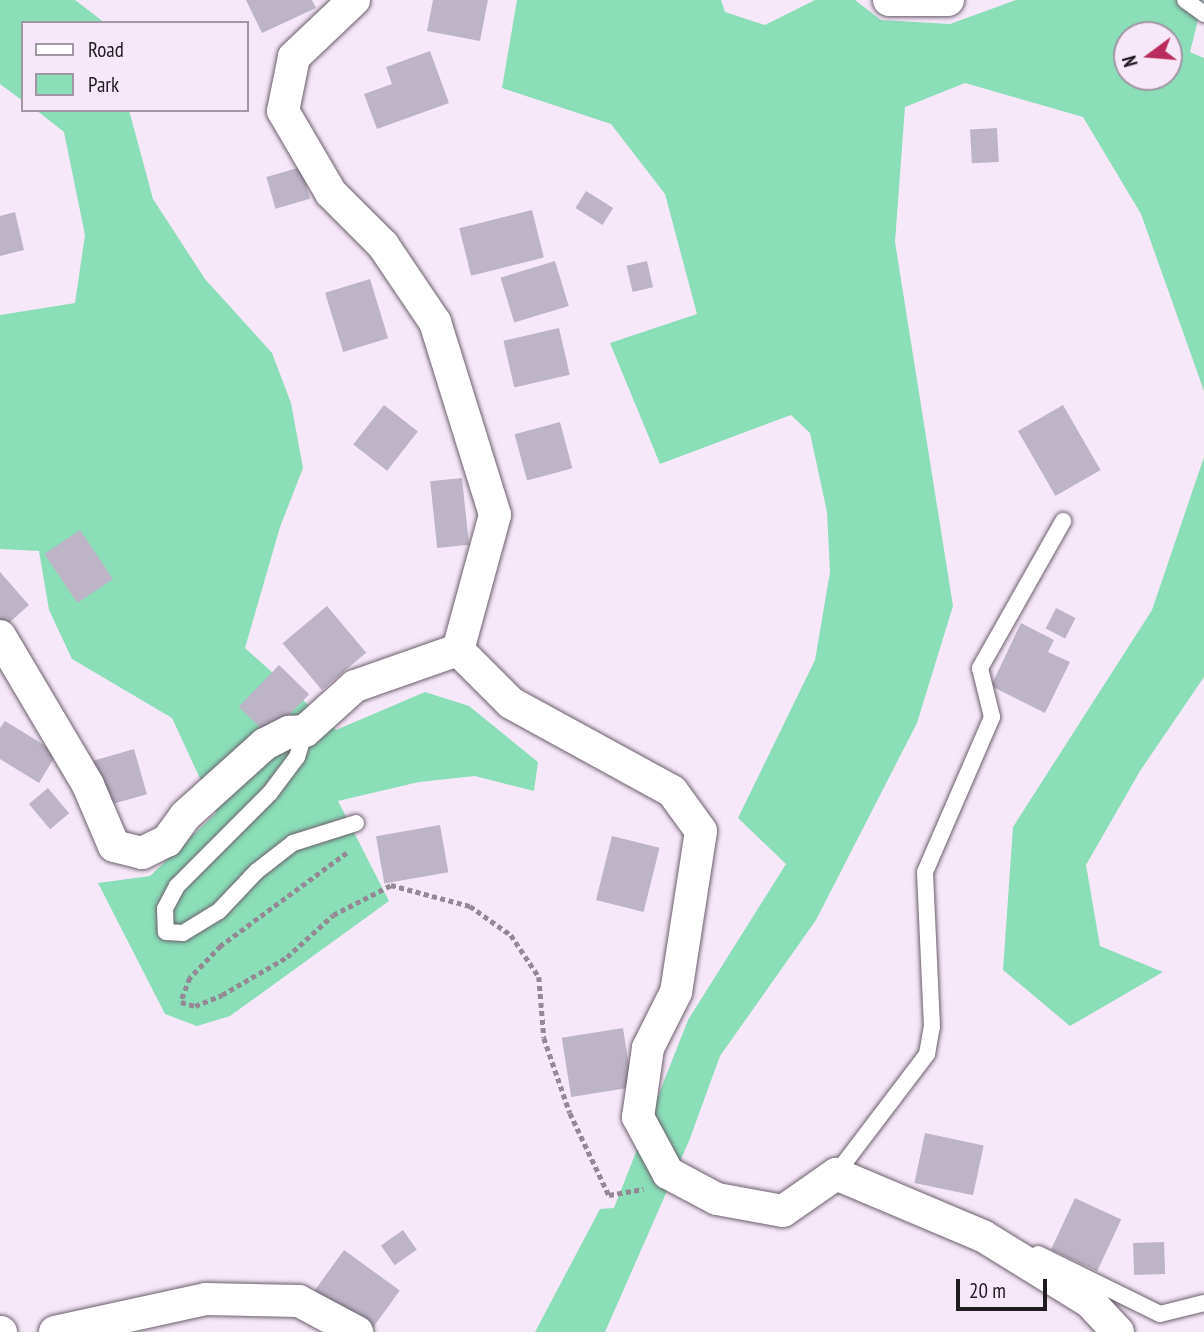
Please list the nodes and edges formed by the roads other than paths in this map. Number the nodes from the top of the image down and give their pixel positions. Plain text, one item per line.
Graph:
1 (354, 0) edge
2 (888, 0) edge
3 (948, 0) edge
4 (1185, 0) edge
5 (1204, 14) edge
6 (1063, 521) dead end
7 (0, 636) edge
8 (458, 650) junction
9 (305, 732) junction
10 (356, 823) road end
11 (836, 1174) junction
12 (983, 1236) junction
13 (1204, 1303) edge
14 (55, 1332) edge
15 (357, 1332) edge
16 (1118, 1332) edge

1 - 8 street
2 - 3 street
4 - 5 lane
6 - 11 lane
7 - 9 street
8 - 9 street
8 - 11 street
9 - 10 lane
11 - 12 street
12 - 13 lane
12 - 16 street
14 - 15 street

